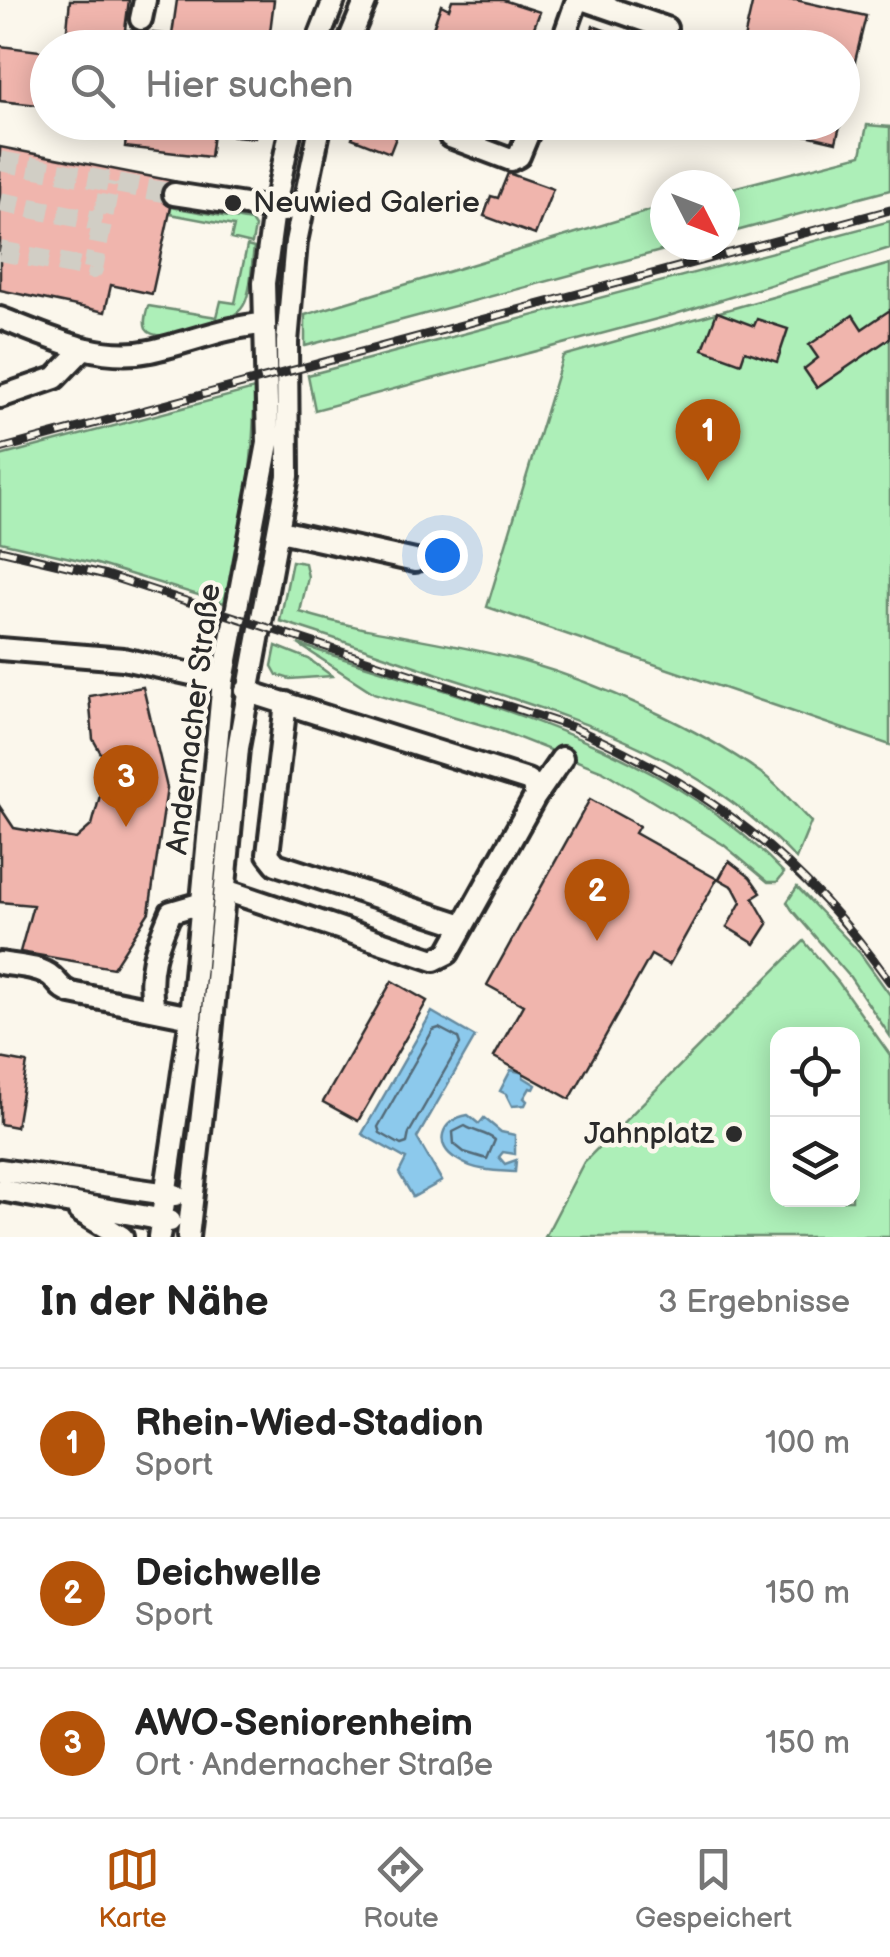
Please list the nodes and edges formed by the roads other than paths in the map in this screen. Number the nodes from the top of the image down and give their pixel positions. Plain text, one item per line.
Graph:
1 (577, 0) edge
2 (585, 0) edge
3 (330, 3) edge
4 (362, 3) edge
5 (666, 28) dead end
6 (321, 30) edge
7 (352, 30) edge
8 (566, 30) edge
9 (288, 140) edge
10 (317, 140) edge
11 (458, 140) edge
12 (525, 140) edge
13 (174, 194) tunnel mouth
14 (274, 210) junction
15 (301, 214) junction
16 (0, 318) edge
17 (263, 324) junction
18 (84, 348) junction
19 (0, 397) edge
20 (280, 531) junction
21 (416, 561) dead end
22 (0, 648) edge
23 (223, 681) junction
24 (246, 691) junction
25 (286, 703) junction
26 (562, 758) dead end
27 (535, 797) junction
28 (224, 890) junction
29 (202, 904) junction
30 (463, 925) junction
31 (0, 963) edge
32 (154, 1009) junction
33 (191, 1017) junction
34 (0, 1170) edge
35 (0, 1190) edge
36 (164, 1194) junction
37 (192, 1197) junction
38 (64, 1202) junction
39 (160, 1228) edge
40 (189, 1230) edge
41 (122, 1237) edge

1 - 8 street
2 - 5 street
3 - 6 street
4 - 7 street
9 - 14 street, Andernacher Straße
10 - 15 street, Andernacher Straße
11 - 12 street
13 - 14 street
14 - 15 street
14 - 17 street, Andernacher Straße
15 - 20 street, Andernacher Straße
16 - 18 street
17 - 18 street
17 - 23 street, Andernacher Straße
18 - 19 street
20 - 21 street
20 - 24 street, Andernacher Straße
22 - 23 street
23 - 29 street, Andernacher Straße
24 - 25 street
24 - 28 street, Andernacher Straße
25 - 27 street
25 - 30 street
26 - 27 street
27 - 30 street
28 - 30 street
28 - 37 street, Andernacher Straße
29 - 32 street
29 - 33 street, Andernacher Straße
31 - 32 street
32 - 33 street
33 - 36 street, Andernacher Straße
34 - 36 street
35 - 38 street
36 - 37 street
36 - 39 street, Andernacher Straße
37 - 40 street, Andernacher Straße
38 - 39 street
38 - 41 street
39 - 40 street

